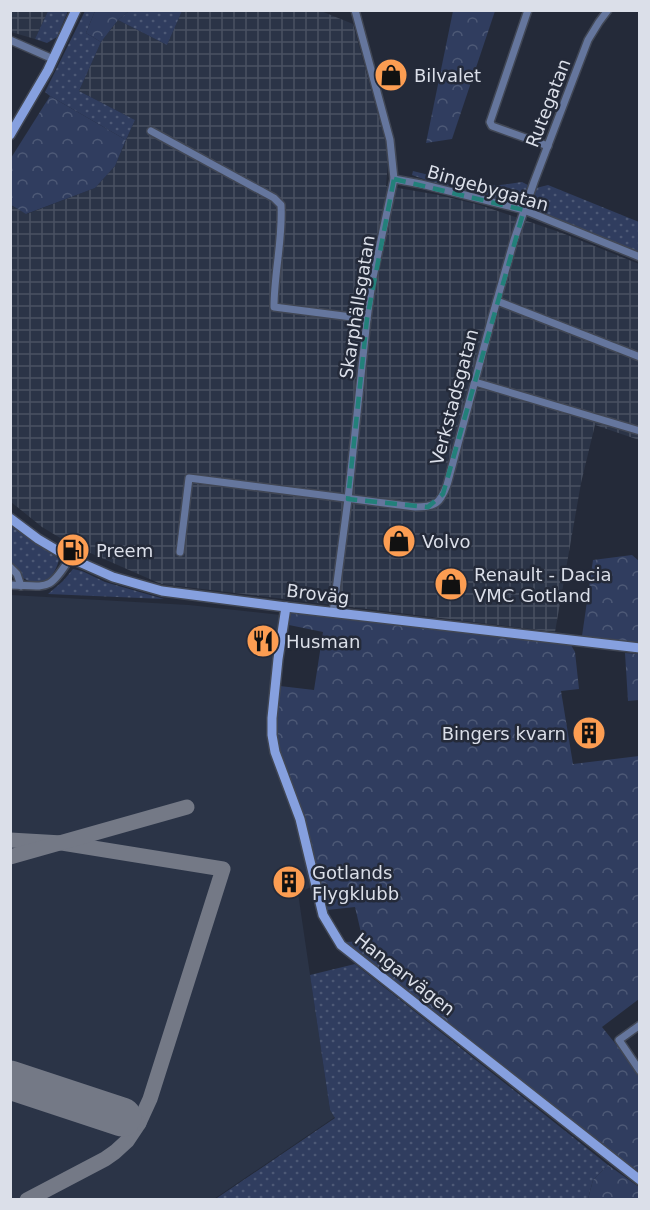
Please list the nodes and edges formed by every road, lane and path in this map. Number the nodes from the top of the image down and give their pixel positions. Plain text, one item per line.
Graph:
1 (76, 10) edge
2 (355, 10) edge
3 (528, 10) edge
4 (608, 10) edge
5 (10, 40) edge
6 (53, 59) junction
7 (151, 131) dead end
8 (10, 135) edge
9 (548, 146) junction
10 (394, 179) junction
11 (524, 210) junction
12 (639, 257) edge
13 (497, 301) junction
14 (367, 319) junction
15 (639, 357) edge
16 (475, 382) junction
17 (639, 431) edge
18 (348, 499) junction
19 (10, 518) edge
20 (180, 552) dead end
21 (70, 558) junction
22 (10, 567) edge
23 (10, 585) edge
24 (21, 586) junction
25 (286, 607) junction
26 (333, 613) junction
27 (639, 648) edge
28 (639, 1025) edge
29 (639, 1071) edge
30 (639, 1180) edge

1 - 6 main road
2 - 10 street, Skarphällsgatan
3 - 9 street
4 - 9 street, Rutegatan
5 - 6 street
6 - 8 main road
7 - 14 street
9 - 11 street, Rutegatan
10 - 11 street, Bingebygatan
10 - 14 street, Skarphällsgatan
11 - 12 street, Bingebygatan
11 - 13 street, Verkstadsgatan
13 - 15 street
13 - 16 street, Verkstadsgatan
14 - 18 street, Skarphällsgatan
16 - 17 street
16 - 18 street, Verkstadsgatan
18 - 20 street
18 - 26 street, Skarphällsgatan
19 - 21 main road, Broväg
21 - 24 street
21 - 25 main road, Broväg
22 - 24 street
23 - 24 street
25 - 26 main road, Broväg
25 - 30 main road, Hangarvägen
26 - 27 main road, Broväg
28 - 29 street

